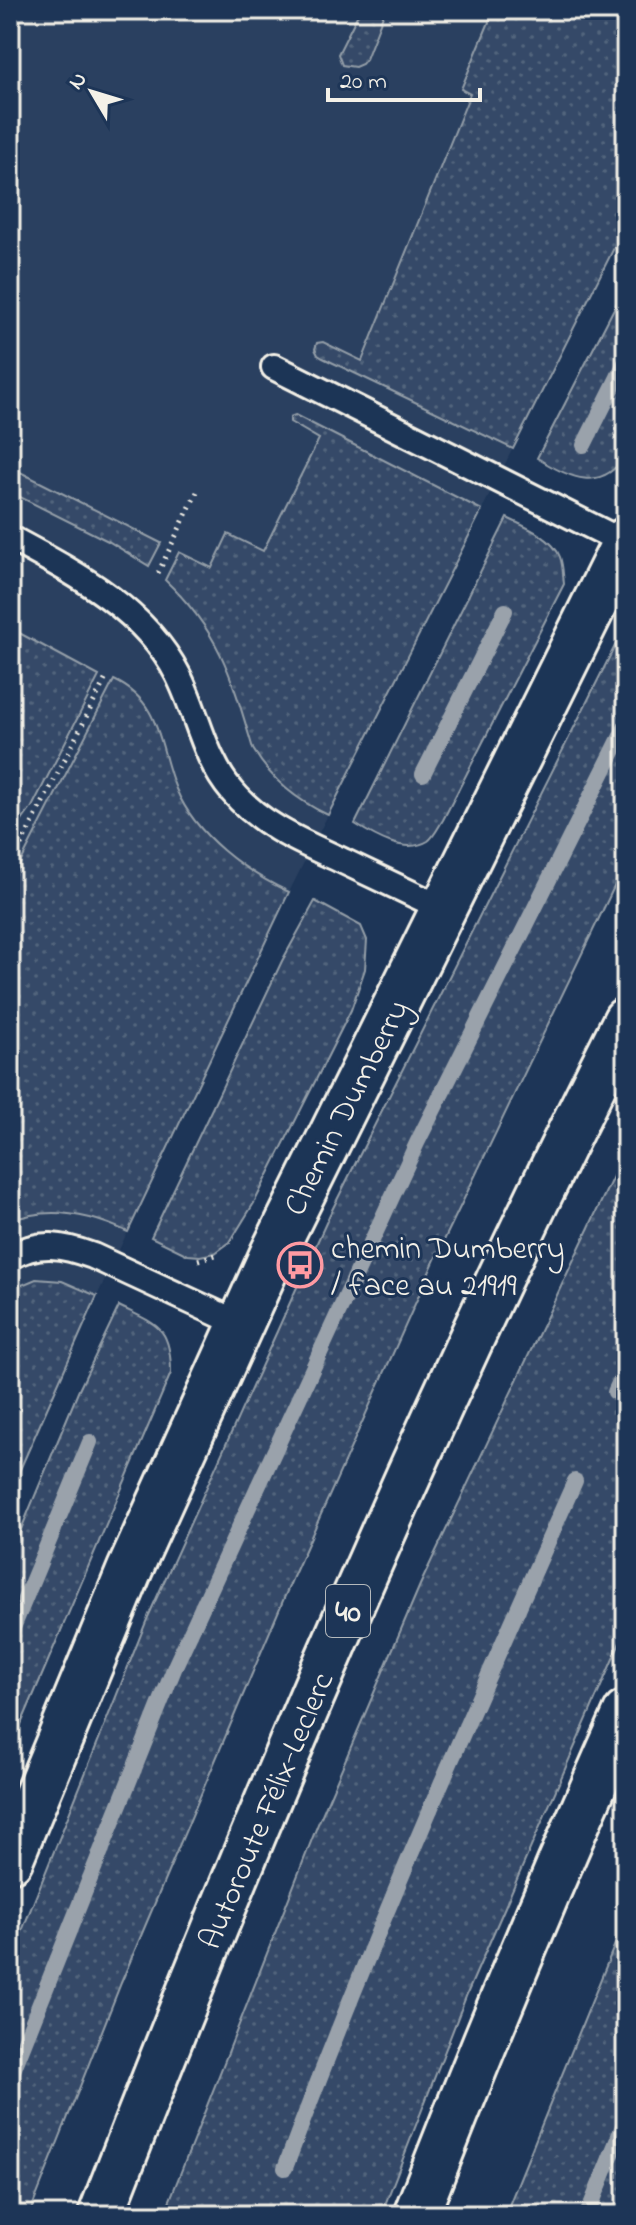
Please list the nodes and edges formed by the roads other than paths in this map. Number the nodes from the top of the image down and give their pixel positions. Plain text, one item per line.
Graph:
1 (274, 367) dead end
2 (10, 538) edge
3 (625, 542) edge
4 (444, 909) junction
5 (626, 1020) edge
6 (10, 1257) edge
7 (240, 1324) junction
8 (626, 1713) edge
9 (10, 1860) edge
10 (101, 2215) edge
11 (416, 2215) edge

1 - 3 lane
2 - 4 lane
3 - 4 main road, Chemin Dumberry
4 - 7 main road, Chemin Dumberry
5 - 10 main road, Autoroute Félix-Leclerc / 40
6 - 7 lane
7 - 9 main road, Chemin Dumberry
8 - 11 main road

